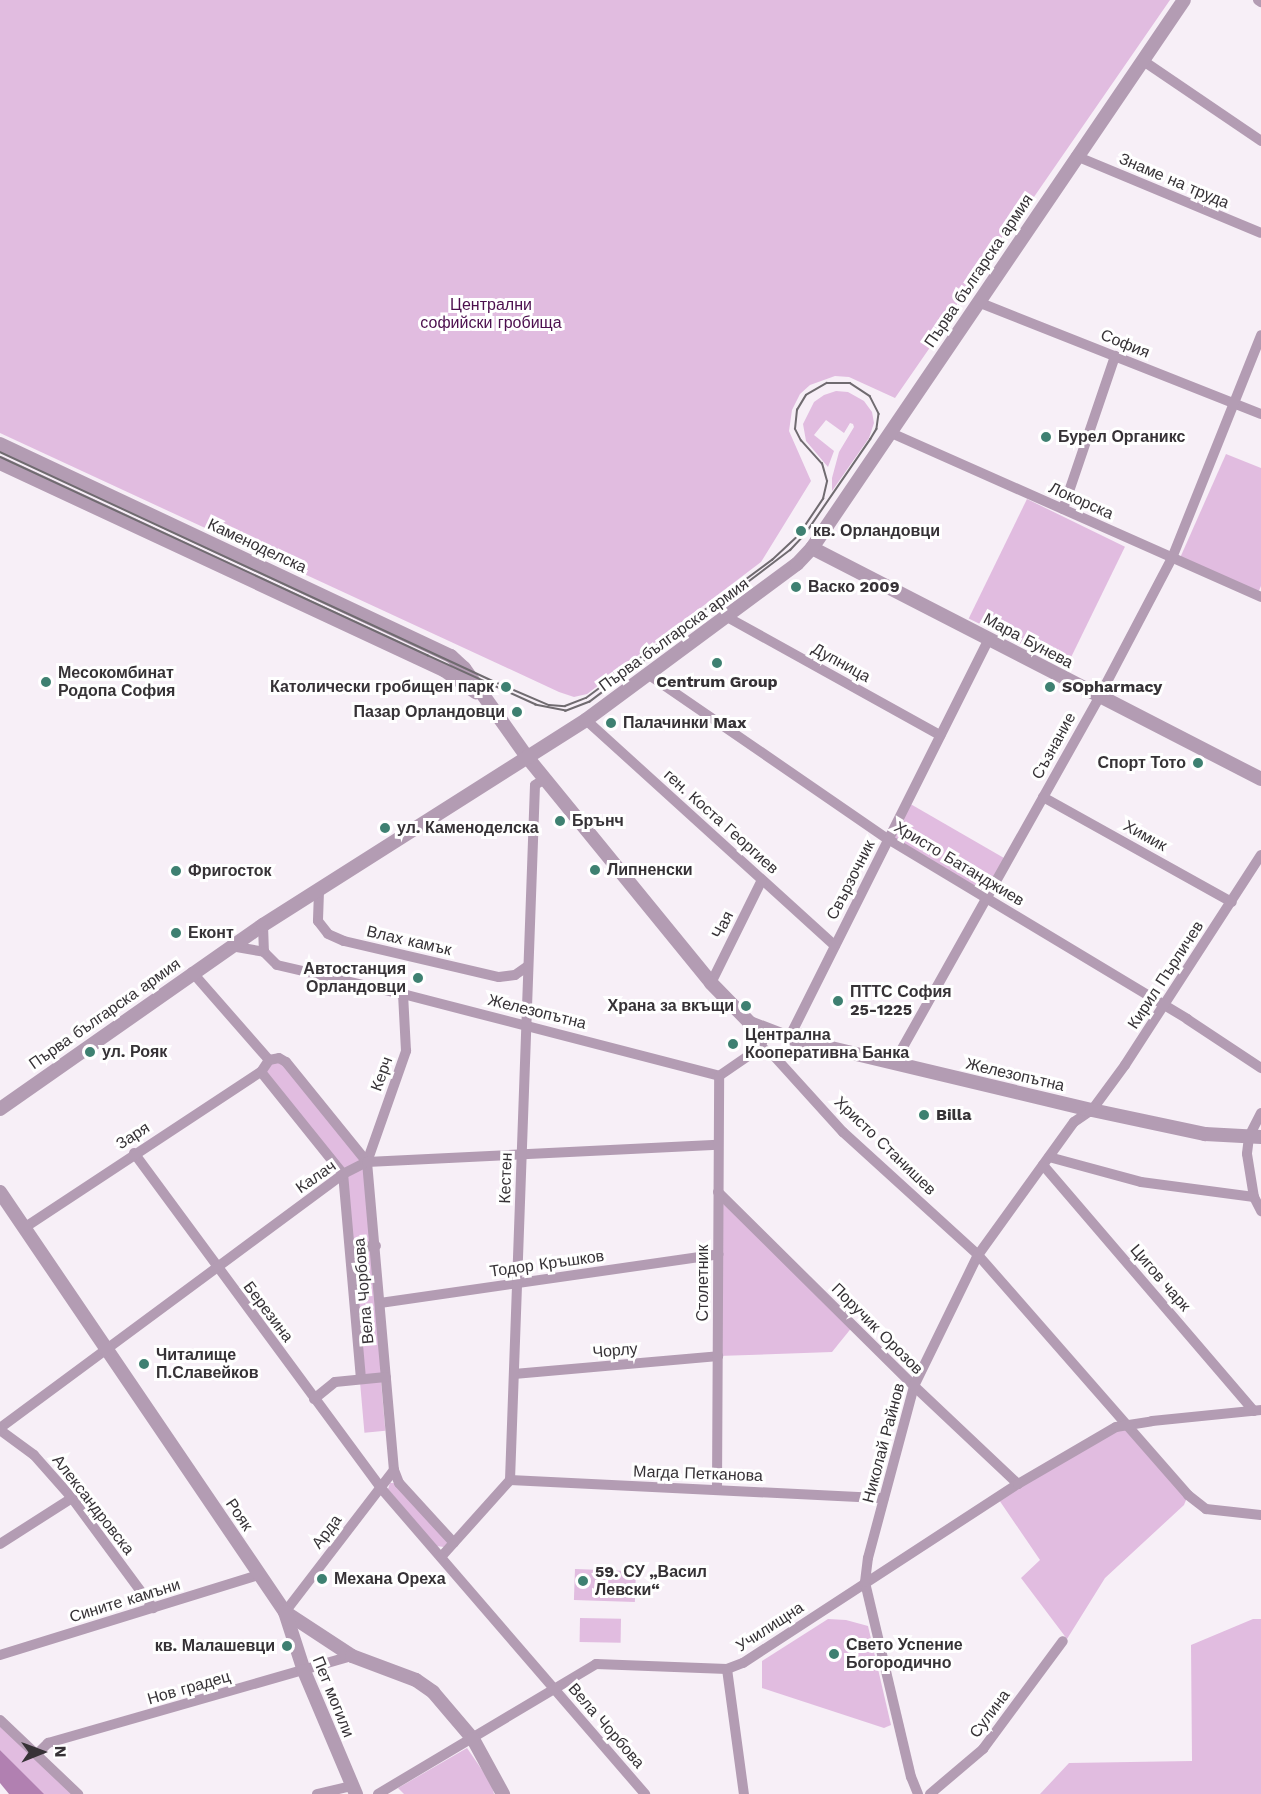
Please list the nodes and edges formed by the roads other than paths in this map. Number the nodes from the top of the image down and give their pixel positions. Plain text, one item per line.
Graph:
1 (1184, 0) edge
2 (1142, 60) junction
3 (1261, 141) edge
4 (1076, 156) junction
5 (1261, 233) edge
6 (978, 302) junction
7 (1261, 335) edge
8 (1115, 356) junction
9 (1234, 404) junction
10 (1261, 414) edge
11 (889, 432) junction
12 (0, 444) edge
13 (0, 464) edge
14 (1063, 509) junction
15 (812, 548) junction
16 (1172, 558) junction
17 (1261, 597) edge
18 (726, 617) junction
19 (989, 639) junction
20 (649, 675) junction
21 (1099, 697) junction
22 (484, 699) junction
23 (586, 720) junction
24 (940, 735) junction
25 (527, 757) junction
26 (544, 778) junction
27 (1261, 779) edge
28 (1043, 797) junction
29 (888, 839) junction
30 (1261, 855) edge
31 (762, 880) junction
32 (319, 891) junction
33 (986, 898) junction
34 (1232, 902) junction
35 (263, 925) junction
36 (231, 946) junction
37 (835, 946) junction
38 (264, 952) junction
39 (528, 966) junction
40 (192, 972) junction
41 (711, 983) junction
42 (403, 994) junction
43 (1165, 1005) junction
44 (525, 1027) junction
45 (765, 1030) junction
46 (789, 1038) junction
47 (761, 1047) junction
48 (269, 1060) junction
49 (894, 1063) junction
50 (1261, 1068) edge
51 (261, 1072) junction
52 (719, 1076) junction
53 (0, 1109) edge
54 (1092, 1110) junction
55 (1261, 1113) edge
56 (1255, 1137) edge
57 (718, 1145) junction
58 (134, 1153) junction
59 (522, 1154) junction
60 (1046, 1161) junction
61 (367, 1162) junction
62 (344, 1174) junction
63 (0, 1192) edge
64 (718, 1192) junction
65 (1254, 1197) junction
66 (1261, 1211) edge
67 (24, 1228) junction
68 (376, 1246) junction
69 (351, 1248) junction
70 (718, 1254) junction
71 (978, 1255) junction
72 (216, 1267) junction
73 (518, 1283) junction
74 (380, 1303) junction
75 (105, 1348) junction
76 (718, 1356) junction
77 (514, 1374) junction
78 (386, 1377) junction
79 (361, 1380) junction
80 (914, 1386) junction
81 (314, 1399) junction
82 (1258, 1410) edge
83 (1125, 1424) junction
84 (0, 1429) edge
85 (394, 1470) junction
86 (510, 1480) junction
87 (1018, 1484) junction
88 (380, 1487) junction
89 (717, 1490) junction
90 (884, 1497) junction
91 (72, 1498) junction
92 (1261, 1515) edge
93 (454, 1543) junction
94 (0, 1544) edge
95 (441, 1557) junction
96 (260, 1575) junction
97 (865, 1582) junction
98 (153, 1608) junction
99 (285, 1612) junction
100 (1063, 1641) dead end
101 (0, 1655) edge
102 (352, 1656) junction
103 (727, 1669) junction
104 (304, 1671) junction
105 (553, 1689) junction
106 (0, 1720) edge
107 (473, 1740) junction
108 (37, 1754) junction
109 (354, 1790) edge
110 (78, 1794) edge
111 (317, 1794) edge
112 (378, 1794) edge
113 (503, 1794) edge
114 (645, 1794) edge
115 (744, 1794) edge
116 (918, 1794) edge
117 (930, 1794) edge

1 - 2 street, Първа българска армия
2 - 3 street
2 - 4 street, Първа българска армия
4 - 5 street, Знаме на труда
4 - 6 street, Първа българска армия
6 - 8 street, София
6 - 11 street, Първа българска армия
7 - 9 street, Съзнание
8 - 9 street, София
8 - 14 street
9 - 10 street, София
9 - 16 street, Съзнание
11 - 14 street, Локорска
11 - 15 street, Първа българска армия
12 - 22 street, Каменоделска
13 - 22 street, Каменоделска
14 - 16 street, Локорска
15 - 18 street, Първа българска армия
15 - 19 street, Мара Бунева
16 - 17 street, Локорска
16 - 21 street, Съзнание
18 - 20 street, Първа българска армия
18 - 24 street, Дупница
19 - 21 street, Мара Бунева
19 - 24 street, Свързочник
20 - 23 street, Първа българска армия
20 - 29 street, Христо Батанджиев
21 - 27 street, Мара Бунева
21 - 28 street, Съзнание
22 - 25 street, Каменоделска
23 - 25 street, Първа българска армия
23 - 31 street, ген. Коста Георгиев
24 - 29 street, Свързочник
25 - 26 street
25 - 32 street, Първа българска армия
26 - 39 street, Кестен
26 - 41 street
28 - 33 street, Съзнание
28 - 34 street, Химик
29 - 33 street, Христо Батанджиев
29 - 37 street, Свързочник
30 - 34 street, Кирил Пърличев
31 - 37 street, ген. Коста Георгиев
31 - 41 street, Чая
32 - 35 street, Първа българска армия
32 - 39 street, Влах камък
33 - 43 street, Христо Батанджиев
33 - 49 street, Съзнание
34 - 43 street, Кирил Пърличев
35 - 36 street, Първа българска армия
35 - 38 street
36 - 38 street
36 - 40 street, Първа българска армия
37 - 46 street, Свързочник
38 - 42 street
39 - 44 street, Кестен
40 - 48 street
40 - 53 street, Първа българска армия
41 - 45 street
42 - 44 street, Железопътна
42 - 61 street, Керч
43 - 50 street, Христо Батанджиев
43 - 54 street, Кирил Пърличев
44 - 52 street, Железопътна
44 - 59 street, Кестен
45 - 46 street, Железопътна
45 - 47 street
46 - 49 street, Железопътна
47 - 52 street
47 - 71 street, Христо Станишев
48 - 51 street
48 - 61 street
49 - 54 street, Железопътна
51 - 58 street, Заря
51 - 62 street
52 - 57 street, Столетник
54 - 56 street, Железопътна
54 - 60 street, Николай Райнов
55 - 56 street
56 - 65 street
57 - 59 street, Калач
57 - 64 street, Столетник
58 - 67 street, Заря
58 - 72 street, Березина
59 - 61 street, Калач
59 - 73 street, Кестен
60 - 65 street
60 - 71 street, Николай Райнов
60 - 82 street, Цигов чарк
61 - 62 street, Калач
61 - 68 street, Вела Чорбова
62 - 69 street, Вела Чорбова
62 - 72 street, Калач
63 - 67 street, Рояк
64 - 70 street, Столетник
64 - 80 street, Поручик Орозов
65 - 66 street
67 - 75 street, Рояк
68 - 69 street
68 - 74 street, Вела Чорбова
69 - 79 street, Вела Чорбова
70 - 73 street, Тодор Кръшков
70 - 76 street, Столетник
71 - 80 street, Николай Райнов
71 - 83 street, Христо Станишев
72 - 75 street, Калач
72 - 81 street, Березина
73 - 74 street, Тодор Кръшков
73 - 77 street, Кестен
74 - 78 street, Вела Чорбова
75 - 84 street, Калач
75 - 96 street, Рояк
76 - 77 street, Чорлу
76 - 89 street, Столетник
77 - 86 street, Кестен
78 - 79 street
78 - 85 street, Вела Чорбова
79 - 81 street
80 - 87 street, Поручик Орозов
80 - 90 street, Николай Райнов
81 - 88 street, Березина
82 - 83 street
83 - 87 street, Училищна
83 - 92 street, Христо Станишев
84 - 91 street, Александровска
85 - 88 street, Арда
85 - 93 street, Вела Чорбова
86 - 89 street, Магда Петканова
86 - 93 street
87 - 97 street, Училищна
88 - 95 street, Вела Чорбова
88 - 99 street, Арда
89 - 90 street, Магда Петканова
90 - 97 street, Николай Райнов
91 - 94 street
91 - 98 street, Александровска
93 - 95 street
95 - 105 street, Вела Чорбова
96 - 98 street, Сините камъни
96 - 99 street, Рояк
97 - 103 street, Училищна
97 - 116 street, Николай Райнов
98 - 101 street, Сините камъни
99 - 102 street, Рояк
99 - 104 street, Пет могили
100 - 117 street, Сулина
102 - 104 street, Нов градец
102 - 107 street, Рояк
103 - 105 street, Училищна
103 - 115 street
104 - 108 street, Нов градец
104 - 109 street, Пет могили
105 - 107 street, Училищна
105 - 114 street, Вела Чорбова
106 - 108 street
107 - 112 street, Училищна
107 - 113 street, Рояк
108 - 110 street
109 - 111 street

